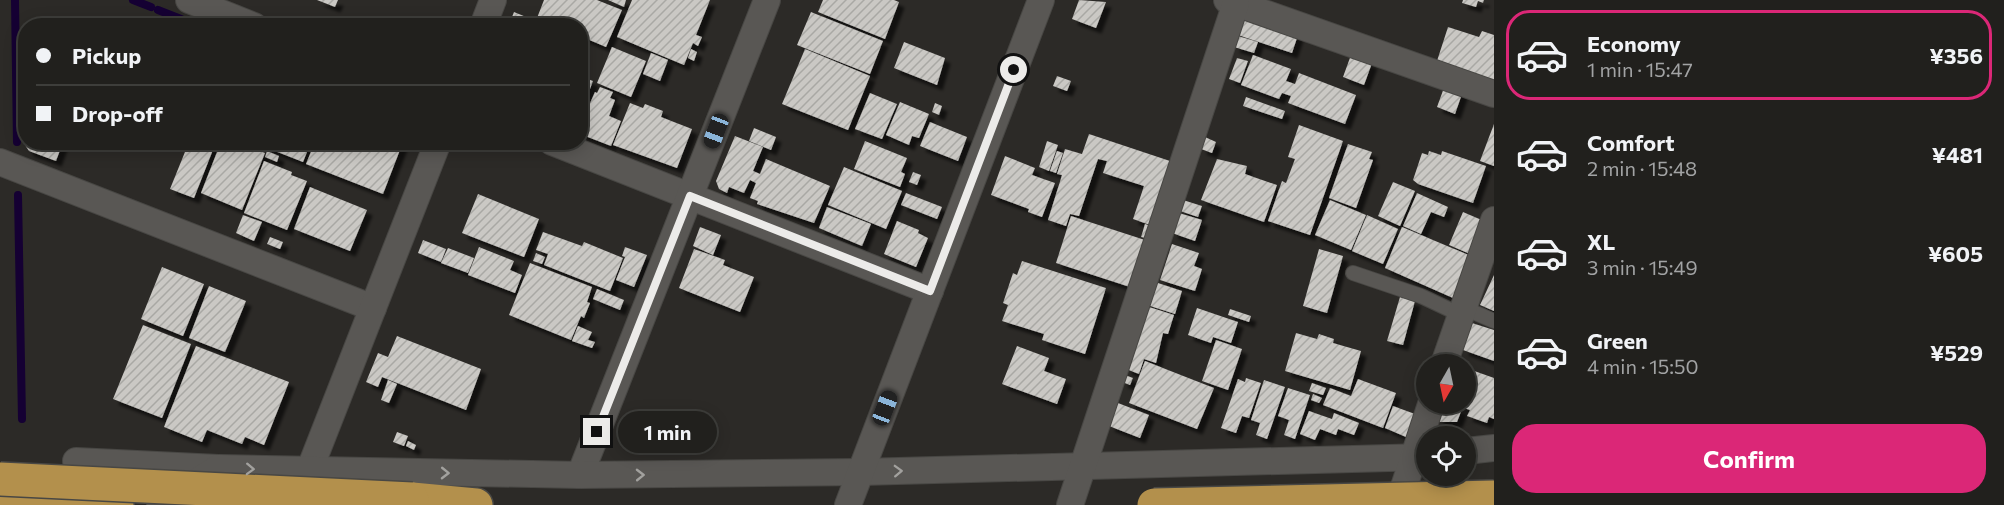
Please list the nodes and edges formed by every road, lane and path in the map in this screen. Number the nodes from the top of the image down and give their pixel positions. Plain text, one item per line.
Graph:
1 (493, 0) edge
2 (767, 0) edge
3 (1041, 0) edge
4 (193, 1) edge
5 (1232, 2) edge
6 (234, 18) edge
7 (486, 18) edge
8 (1494, 94) edge
9 (435, 150) edge
10 (572, 150) edge
11 (0, 162) edge
12 (690, 196) junction
13 (1494, 220) edge
14 (1353, 273) dead end
15 (930, 291) junction
16 (373, 308) junction
17 (1463, 311) junction
18 (1494, 321) edge
19 (1448, 354) edge
20 (1494, 448) edge
21 (1476, 451) edge
22 (1416, 458) edge
23 (76, 461) dead end
24 (1086, 464) junction
25 (1416, 465) edge
26 (218, 468) junction
27 (309, 471) junction
28 (861, 472) junction
29 (580, 475) junction
30 (0, 479) edge
31 (1494, 497) edge
32 (0, 500) edge
33 (117, 505) edge
34 (160, 505) edge
35 (476, 505) edge
36 (848, 505) edge
37 (1070, 505) edge
38 (1154, 505) edge
39 (1398, 505) edge

1 - 7 street
2 - 12 street
3 - 15 street
4 - 6 street
5 - 8 street
5 - 24 street
9 - 16 street
10 - 12 street
11 - 16 street
12 - 15 street
12 - 29 street
13 - 17 street
14 - 17 lane
15 - 28 street
16 - 27 street
17 - 18 lane
17 - 19 street
20 - 21 street
22 - 24 street
23 - 26 street
28 -> 24 street
24 - 37 street
25 - 39 street
26 -> 27 street
26 - 34 street
27 -> 29 street
29 -> 28 street
28 - 36 street
30 - 35 highway, bridge
31 - 38 highway, bridge
32 - 33 highway

